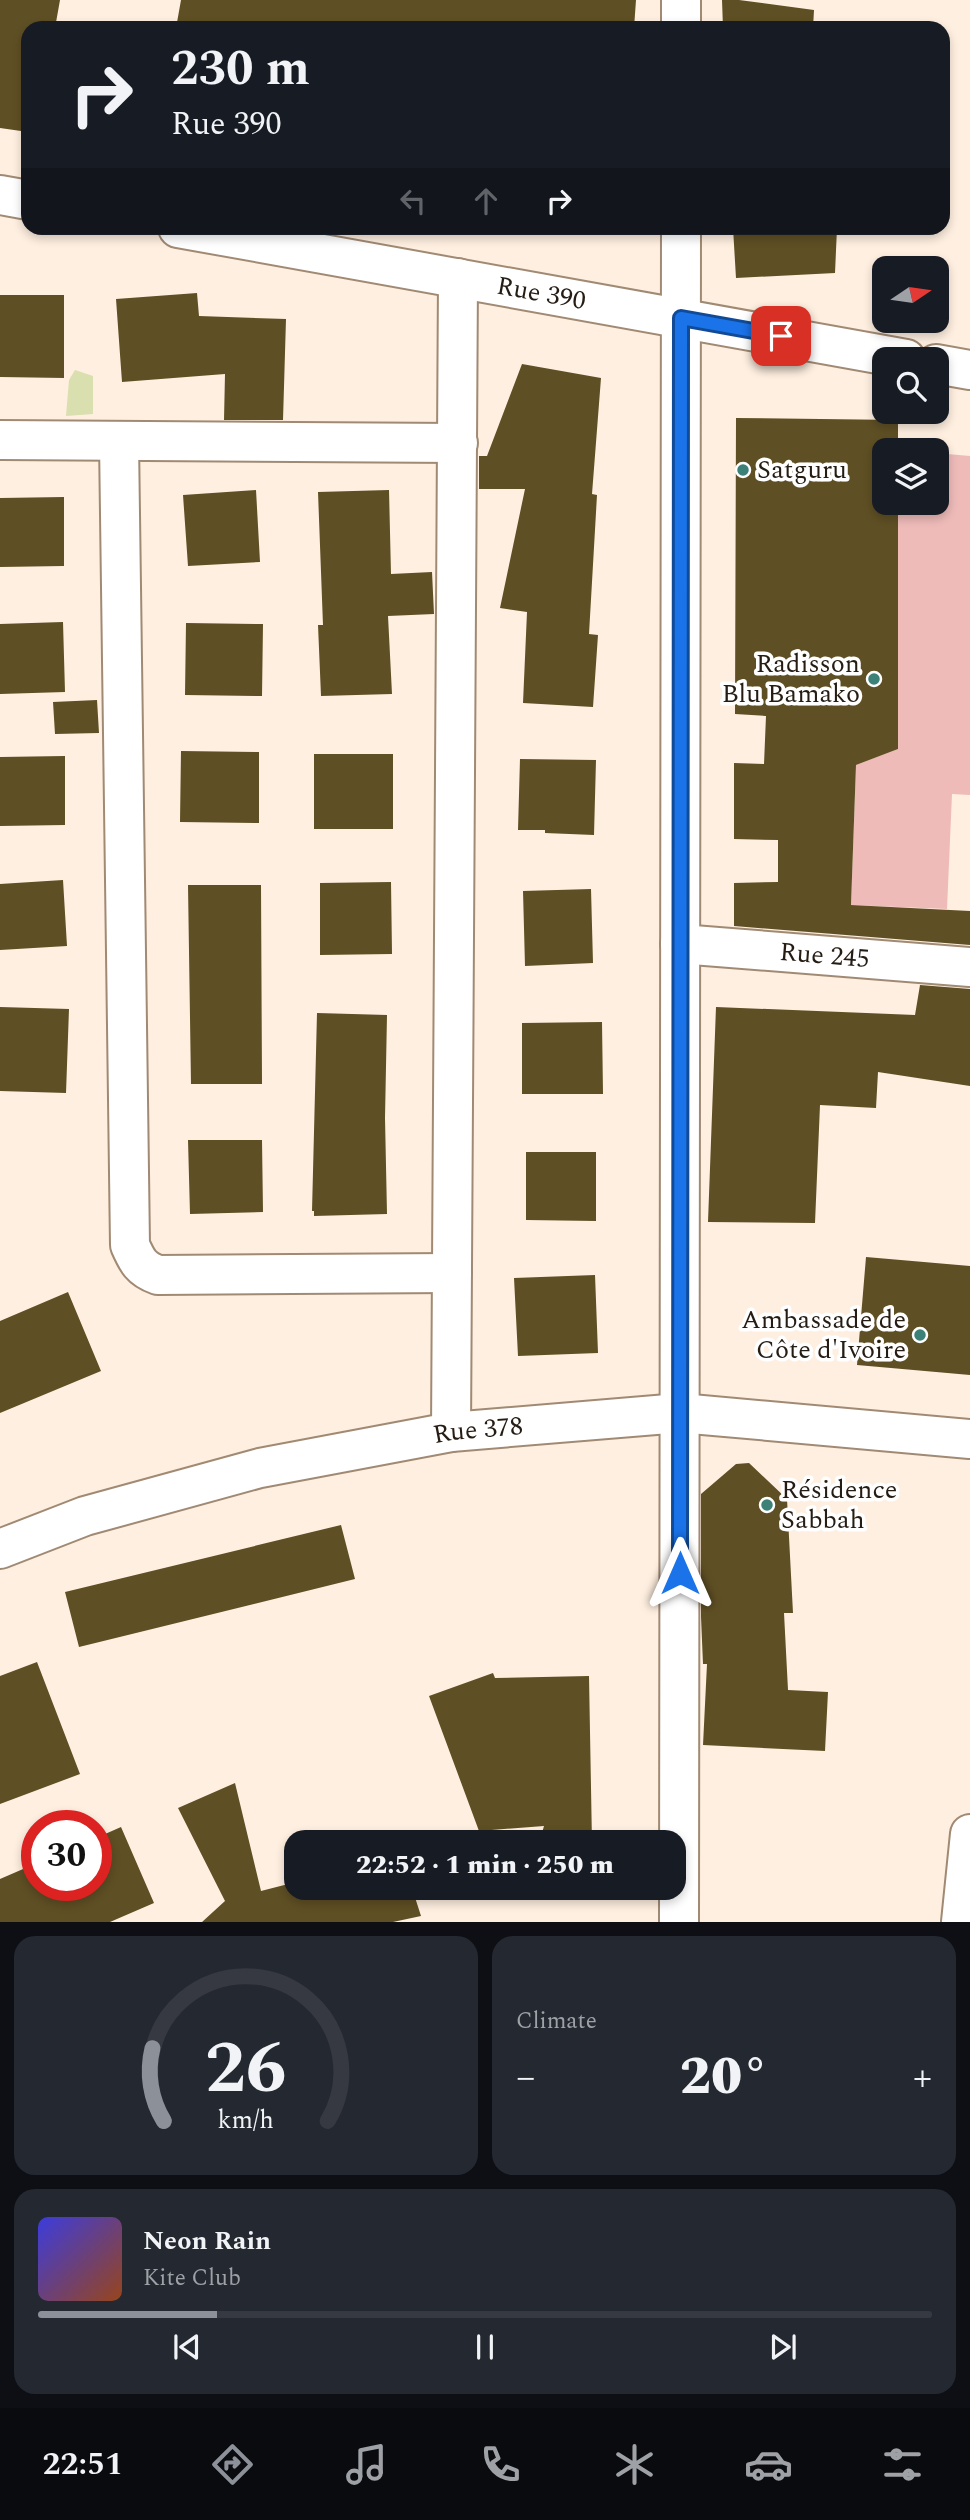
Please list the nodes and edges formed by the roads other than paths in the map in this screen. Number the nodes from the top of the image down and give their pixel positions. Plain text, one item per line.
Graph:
1 (681, 0) edge
2 (681, 21) edge
3 (0, 195) edge
4 (21, 200) edge
5 (217, 235) edge
6 (681, 235) edge
7 (458, 278) junction
8 (681, 318) junction
9 (872, 353) edge
10 (949, 366) edge
11 (970, 370) edge
12 (0, 440) edge
13 (119, 441) junction
14 (458, 443) junction
15 (680, 944) junction
16 (970, 967) edge
17 (452, 1273) junction
18 (680, 1413) junction
19 (451, 1432) junction
20 (970, 1439) edge
21 (0, 1549) edge
22 (970, 1834) edge
23 (679, 1922) edge
24 (961, 1922) edge

1 - 2 street
3 - 4 street
5 - 7 street, Rue 390
6 - 8 street
7 - 8 street, Rue 390
7 - 14 street
8 - 9 street, Rue 390
8 - 15 street
10 - 11 street
12 - 13 street
13 - 14 street
13 - 17 street
14 - 17 street
15 - 16 street, Rue 245
15 - 18 street
17 - 19 street
18 - 19 street, Rue 378
18 - 20 street, Rue 378
18 - 23 street
19 - 21 street, Rue 378
22 - 24 street

